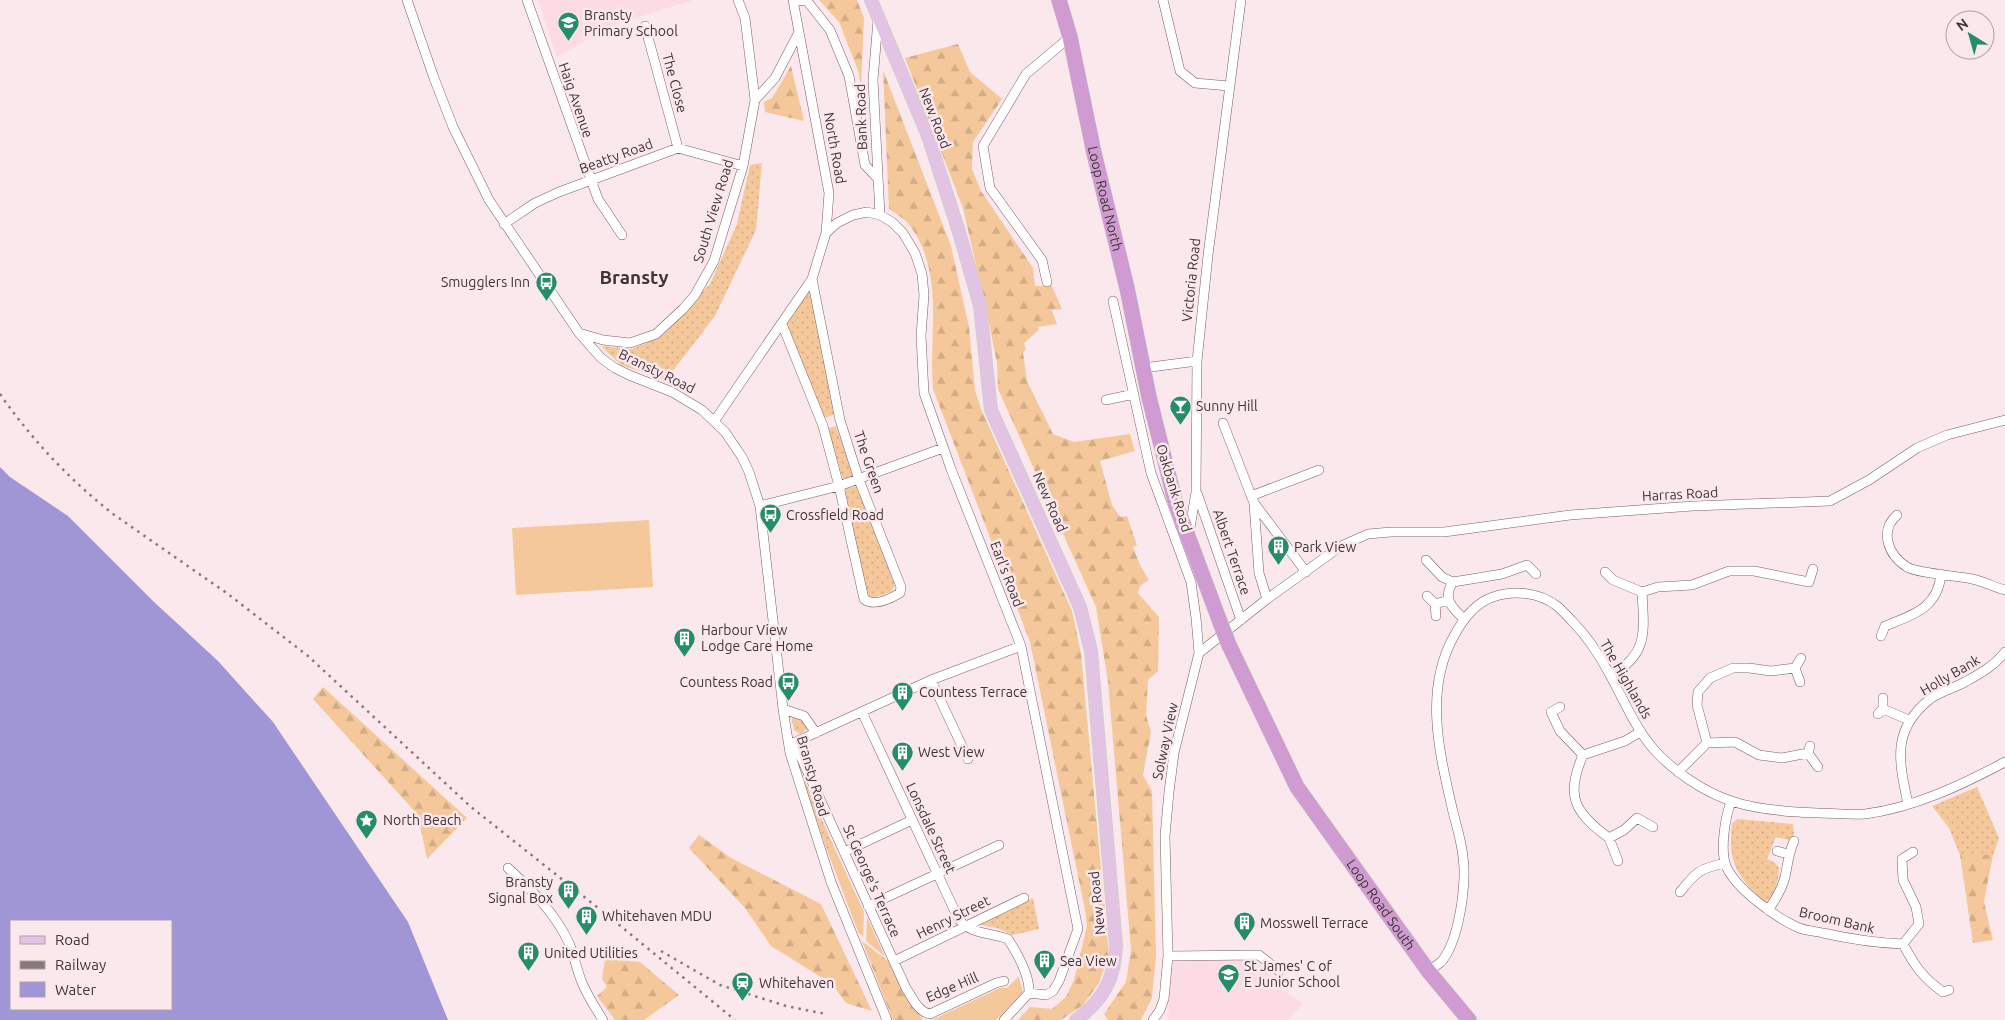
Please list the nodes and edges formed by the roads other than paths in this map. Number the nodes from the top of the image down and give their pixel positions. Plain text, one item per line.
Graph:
1 (407, 0) edge
2 (527, 0) edge
3 (738, 0) edge
4 (793, 0) edge
5 (871, 0) edge
6 (1059, 0) edge
7 (1163, 0) edge
8 (1240, 0) edge
9 (878, 17) junction
10 (645, 26) dead end
11 (798, 34) junction
12 (1070, 37) junction
13 (1229, 86) junction
14 (755, 100) junction
15 (678, 148) junction
16 (743, 166) junction
17 (878, 179) junction
18 (590, 180) junction
19 (880, 215) junction
20 (504, 224) junction
21 (826, 233) junction
22 (622, 235) dead end
23 (812, 279) junction
24 (1047, 282) dead end
25 (1114, 301) dead end
26 (782, 324) junction
27 (579, 333) junction
28 (1196, 361) junction
29 (1143, 368) junction
30 (1142, 396) junction
31 (1106, 400) dead end
32 (715, 420) junction
33 (2005, 420) edge
34 (1223, 423) dead end
35 (943, 448) junction
36 (1319, 470) dead end
37 (859, 480) junction
38 (839, 486) junction
39 (1196, 492) junction
40 (1253, 499) junction
41 (760, 506) junction
42 (1897, 515) dead end
43 (1426, 560) dead end
44 (1184, 564) junction
45 (1814, 569) dead end
46 (1306, 572) junction
47 (1605, 572) dead end
48 (1536, 574) dead end
49 (1941, 574) junction
50 (1453, 582) junction
51 (2005, 590) edge
52 (1642, 592) junction
53 (1427, 596) dead end
54 (1267, 599) junction
55 (1449, 600) junction
56 (1435, 604) junction
57 (1436, 616) dead end
58 (1878, 618) dead end
59 (1464, 619) junction
60 (1241, 620) junction
61 (1220, 622) joint
62 (1885, 626) junction
63 (1881, 636) dead end
64 (1020, 646) junction
65 (2005, 652) edge
66 (1199, 654) junction
67 (1801, 658) dead end
68 (1795, 668) junction
69 (1610, 675) junction
70 (931, 680) junction
71 (1800, 682) dead end
72 (1883, 698) dead end
73 (1560, 707) dead end
74 (783, 709) junction
75 (862, 712) junction
76 (1909, 720) junction
77 (1640, 732) junction
78 (816, 733) junction
79 (1707, 743) junction
80 (791, 744) junction
81 (1583, 755) junction
82 (968, 759) dead end
83 (2005, 762) edge
84 (1818, 767) dead end
85 (1678, 772) junction
86 (1731, 802) junction
87 (1908, 804) junction
88 (912, 820) junction
89 (1653, 827) dead end
90 (1609, 838) junction
91 (1794, 841) dead end
92 (999, 845) dead end
93 (1776, 851) dead end
94 (844, 852) junction
95 (1913, 852) dead end
96 (1788, 854) junction
97 (1618, 861) dead end
98 (1726, 863) junction
99 (508, 868) dead end
100 (938, 874) junction
101 (1689, 881) junction
102 (1697, 888) dead end
103 (1680, 892) dead end
104 (1024, 898) dead end
105 (868, 906) junction
106 (1768, 910) junction
107 (965, 926) junction
108 (1903, 944) junction
109 (1168, 956) junction
110 (894, 961) junction
111 (1279, 971) dead end
112 (1428, 972) junction
113 (1004, 981) dead end
114 (1029, 993) junction
115 (1944, 994) dead end
116 (915, 1003) joint
117 (603, 1020) edge
118 (887, 1020) edge
119 (1004, 1020) edge
120 (1076, 1020) edge
121 (1153, 1020) edge
122 (1469, 1020) edge

1 - 20 street, Bransty Road
2 - 18 street, Haig Avenue
3 - 14 street, South View Road
4 - 11 street, North Road
4 - 17 street
5 - 9 main road, New Road
6 - 12 highway, Loop Road North
7 - 13 street
8 - 13 street, Victoria Road
9 - 17 street, Bank Road
9 - 120 main road, New Road
10 - 15 street, The Close
11 - 14 street
11 - 21 street, North Road
12 - 24 street
12 - 29 highway, Loop Road North
13 - 28 street, Victoria Road
14 - 16 street, South View Road
15 - 16 street
15 - 18 street, Beatty Road
16 - 27 street, South View Road
17 - 19 street, Bank Road
18 - 20 street, Beatty Road
18 - 22 street, Haig Avenue
19 - 21 street
19 - 35 street, Earl's Road
20 - 27 street, Bransty Road
21 - 23 street, North Road
23 - 26 street, North Road
23 - 37 street, The Green
25 - 30 street, Oakbank Road
26 - 32 street, North Road
26 - 38 street, The Green
27 - 32 street, Bransty Road
28 - 29 street
28 - 39 street, Victoria Road
29 - 30 highway, Loop Road North
30 - 31 street
30 - 44 street, Oakbank Road
30 - 61 highway, Loop Road North, bridge
32 - 41 street, Bransty Road
33 - 46 street, Harras Road
34 - 40 street
35 - 37 street
35 - 64 street, Earl's Road
36 - 40 street
37 - 38 street
37 - 38 street, The Green
38 - 41 street
39 - 44 street, Victoria Road
39 - 60 street, Albert Terrace
40 - 46 street
40 - 54 street
41 - 74 street, Bransty Road
42 - 49 street
43 - 50 street
44 - 66 street, Oakbank Road
45 - 52 street
46 - 54 street
47 - 52 street
48 - 50 street
49 - 51 street
49 - 62 street
50 - 55 street
52 - 69 street
53 - 56 street
54 - 60 street
55 - 56 street
55 - 59 street
56 - 57 street
58 - 62 street
59 - 69 street, The Highlands
59 - 112 street, The Highlands
60 - 66 street
61 - 112 highway, Loop Road South, bridge
62 - 63 street
64 - 70 street
64 - 114 street, Earl's Road
65 - 76 street, Holly Bank
66 - 109 street, Solway View
67 - 68 street
68 - 71 street
68 - 79 street
69 - 77 street, The Highlands
70 - 75 street
70 - 82 street
72 - 76 street
73 - 81 street
74 - 78 street
74 - 80 street, Bransty Road
75 - 78 street
75 - 88 street, Lonsdale Street
76 - 87 street, Holly Bank
77 - 81 street
77 - 85 street, The Highlands
78 - 80 street
79 - 84 street
79 - 85 street
80 - 94 street, St George's Terrace
80 - 118 street, Bransty Road
81 - 90 street
83 - 87 street, The Highlands
85 - 86 street, The Highlands
86 - 87 street, The Highlands
86 - 98 street, Broom Bank
88 - 94 street
88 - 100 street, Lonsdale Street
89 - 90 street
90 - 97 street
91 - 96 street
92 - 100 street
93 - 96 street
94 - 105 street, St George's Terrace
95 - 108 street
96 - 106 street
98 - 101 street
98 - 106 street, Broom Bank
99 - 117 street
100 - 105 street
100 - 107 street, Lonsdale Street
101 - 102 street
101 - 103 street
104 - 107 street, Henry Street
105 - 110 street, St George's Terrace
106 - 108 street, Broom Bank
107 - 110 street, Henry Street
107 - 114 street
108 - 115 street
109 - 111 street
109 - 121 street, Solway View
110 - 116 street, St George's Terrace
112 - 122 highway, Loop Road South
113 - 116 street, Edge Hill
114 - 119 street

